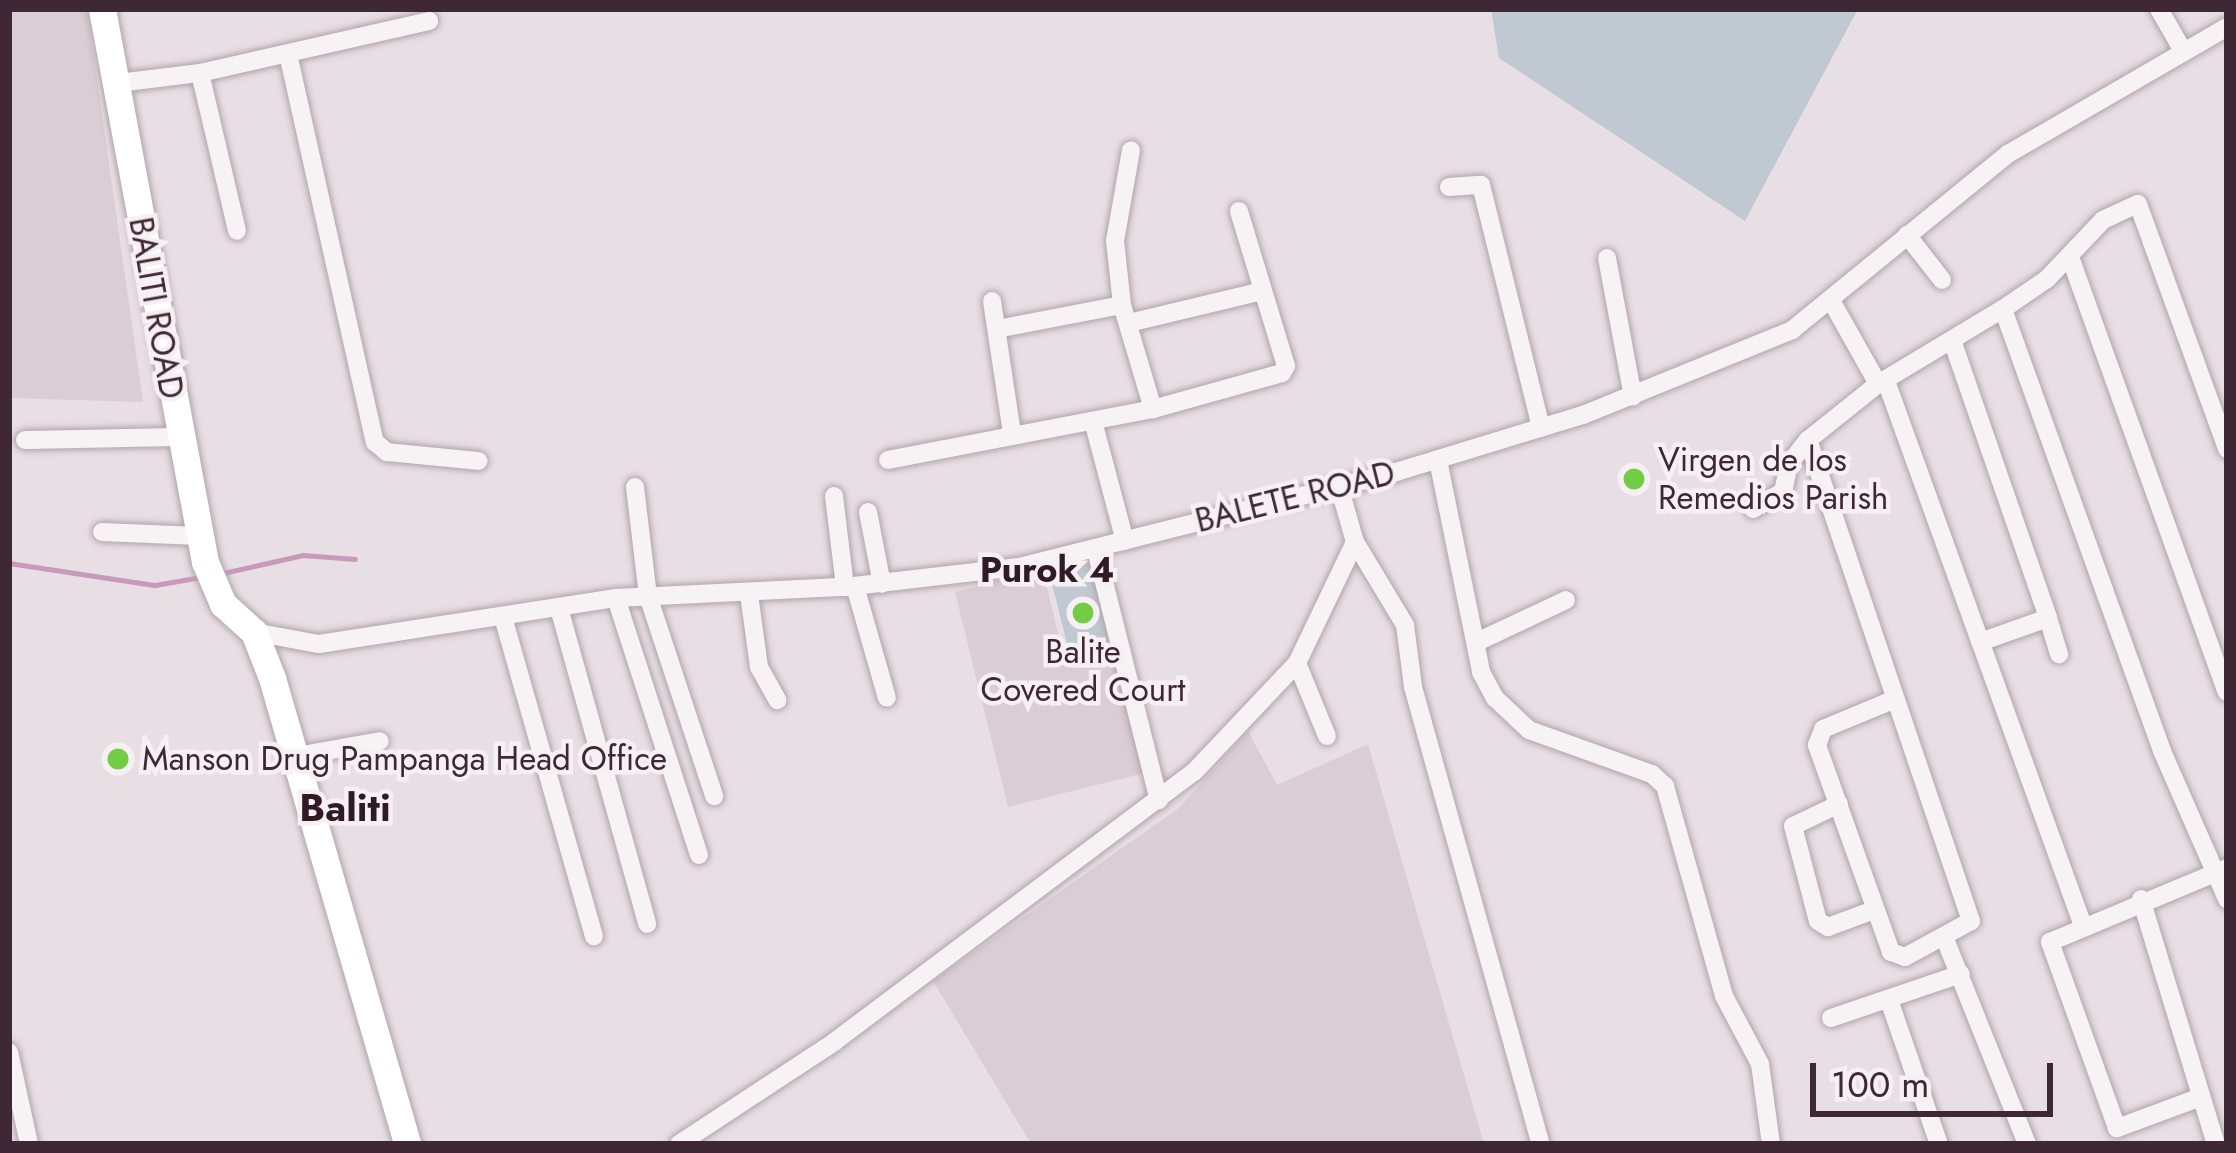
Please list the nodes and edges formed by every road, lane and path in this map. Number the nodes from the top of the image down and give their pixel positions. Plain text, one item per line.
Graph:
1 (102, 9) edge
2 (2159, 9) edge
3 (429, 21) dead end
4 (2227, 27) edge
5 (2182, 49) junction
6 (288, 54) junction
7 (200, 74) junction
8 (118, 83) junction
9 (1131, 150) dead end
10 (1449, 187) dead end
11 (1240, 211) dead end
12 (237, 231) dead end
13 (1907, 235) junction
14 (2070, 257) junction
15 (1607, 258) dead end
16 (1942, 280) dead end
17 (1262, 291) junction
18 (992, 301) dead end
19 (1832, 304) junction
20 (2003, 309) junction
21 (1127, 314) junction
22 (997, 329) junction
23 (1953, 343) junction
24 (1882, 382) junction
25 (1633, 397) junction
26 (1153, 409) junction
27 (1093, 421) junction
28 (1541, 428) junction
29 (1012, 434) junction
30 (180, 437) junction
31 (25, 440) dead end
32 (1808, 440) junction
33 (2227, 449) edge
34 (888, 460) dead end
35 (1438, 460) junction
36 (479, 461) dead end
37 (1339, 486) junction
38 (635, 487) dead end
39 (834, 496) dead end
40 (1753, 509) dead end
41 (868, 512) dead end
42 (102, 532) dead end
43 (1125, 541) junction
44 (1355, 542) junction
45 (202, 549) junction
46 (1096, 550) junction
47 (882, 584) junction
48 (850, 587) junction
49 (749, 594) junction
50 (648, 596) junction
51 (616, 598) junction
52 (1566, 600) dead end
53 (559, 608) junction
54 (503, 617) junction
55 (2048, 618) junction
56 (254, 632) junction
57 (1479, 641) junction
58 (1979, 642) junction
59 (2059, 654) dead end
60 (1297, 663) junction
61 (2227, 692) edge
62 (887, 698) dead end
63 (777, 700) dead end
64 (1894, 700) junction
65 (1327, 736) dead end
66 (380, 741) dead end
67 (297, 756) junction
68 (714, 796) dead end
69 (1159, 800) junction
70 (1839, 804) junction
71 (699, 855) dead end
72 (2219, 872) edge
73 (2141, 899) junction
74 (2227, 899) edge
75 (1874, 910) junction
76 (2082, 923) junction
77 (647, 924) dead end
78 (594, 936) dead end
79 (1945, 939) junction
80 (1961, 974) junction
81 (1888, 1000) junction
82 (1831, 1018) dead end
83 (9, 1052) edge
84 (2201, 1097) junction
85 (2120, 1136) edge
86 (29, 1144) edge
87 (407, 1144) edge
88 (679, 1144) edge
89 (1541, 1144) edge
90 (1771, 1144) edge
91 (1939, 1144) edge
92 (2027, 1144) edge
93 (2216, 1144) edge

1 - 8 main road, BALITI ROAD
2 - 5 street
3 - 6 street
4 - 5 street, BALETE ROAD
5 - 13 street, BALETE ROAD
6 - 7 street
6 - 36 street
7 - 8 street
7 - 12 street
8 - 30 main road, BALITI ROAD
9 - 21 street
10 - 28 street
11 - 17 street
13 - 16 street
13 - 19 street, BALETE ROAD
14 - 20 street
14 - 33 street
14 - 61 street
15 - 25 street
17 - 21 street
17 - 26 street
18 - 22 street
19 - 24 street
19 - 25 street, BALETE ROAD
20 - 23 street
20 - 72 street
21 - 22 street
21 - 26 street
22 - 29 street
23 - 24 street
23 - 55 street
24 - 32 street
24 - 58 street
25 - 28 street, BALETE ROAD
26 - 27 street
27 - 29 street
27 - 43 street
28 - 35 street, BALETE ROAD
29 - 34 street
30 - 31 street
30 - 45 main road, BALITI ROAD
32 - 40 street
32 - 64 street
35 - 37 street, BALETE ROAD
35 - 57 street
37 - 43 street, BALETE ROAD
37 - 44 street
38 - 50 street
39 - 48 street
41 - 47 street
42 - 45 street
43 - 46 street, BALETE ROAD
44 - 60 street
44 - 89 street
45 - 56 main road, BALITI ROAD
46 - 47 street, BALETE ROAD
46 - 69 street
47 - 48 street, BALETE ROAD
48 - 49 street, BALETE ROAD
48 - 62 street
49 - 50 street, BALETE ROAD
49 - 63 street
50 - 51 street, BALETE ROAD
50 - 68 street
51 - 53 street, BALETE ROAD
51 - 71 street
52 - 57 street
53 - 54 street, BALETE ROAD
53 - 77 street
54 - 56 street, BALETE ROAD
54 - 78 street
55 - 58 street
55 - 59 street
56 - 67 main road
57 - 90 street
58 - 76 street
60 - 65 street
60 - 69 street
64 - 70 street
64 - 79 street
66 - 67 street
67 - 87 main road
69 - 88 street
70 - 75 street
70 - 75 street
72 - 73 street
72 - 74 street
73 - 76 street
73 - 84 street
75 - 79 street
76 - 85 street
79 - 80 street
80 - 81 street
80 - 92 street
81 - 82 street
81 - 91 street
83 - 86 street
84 - 85 street
84 - 93 street

